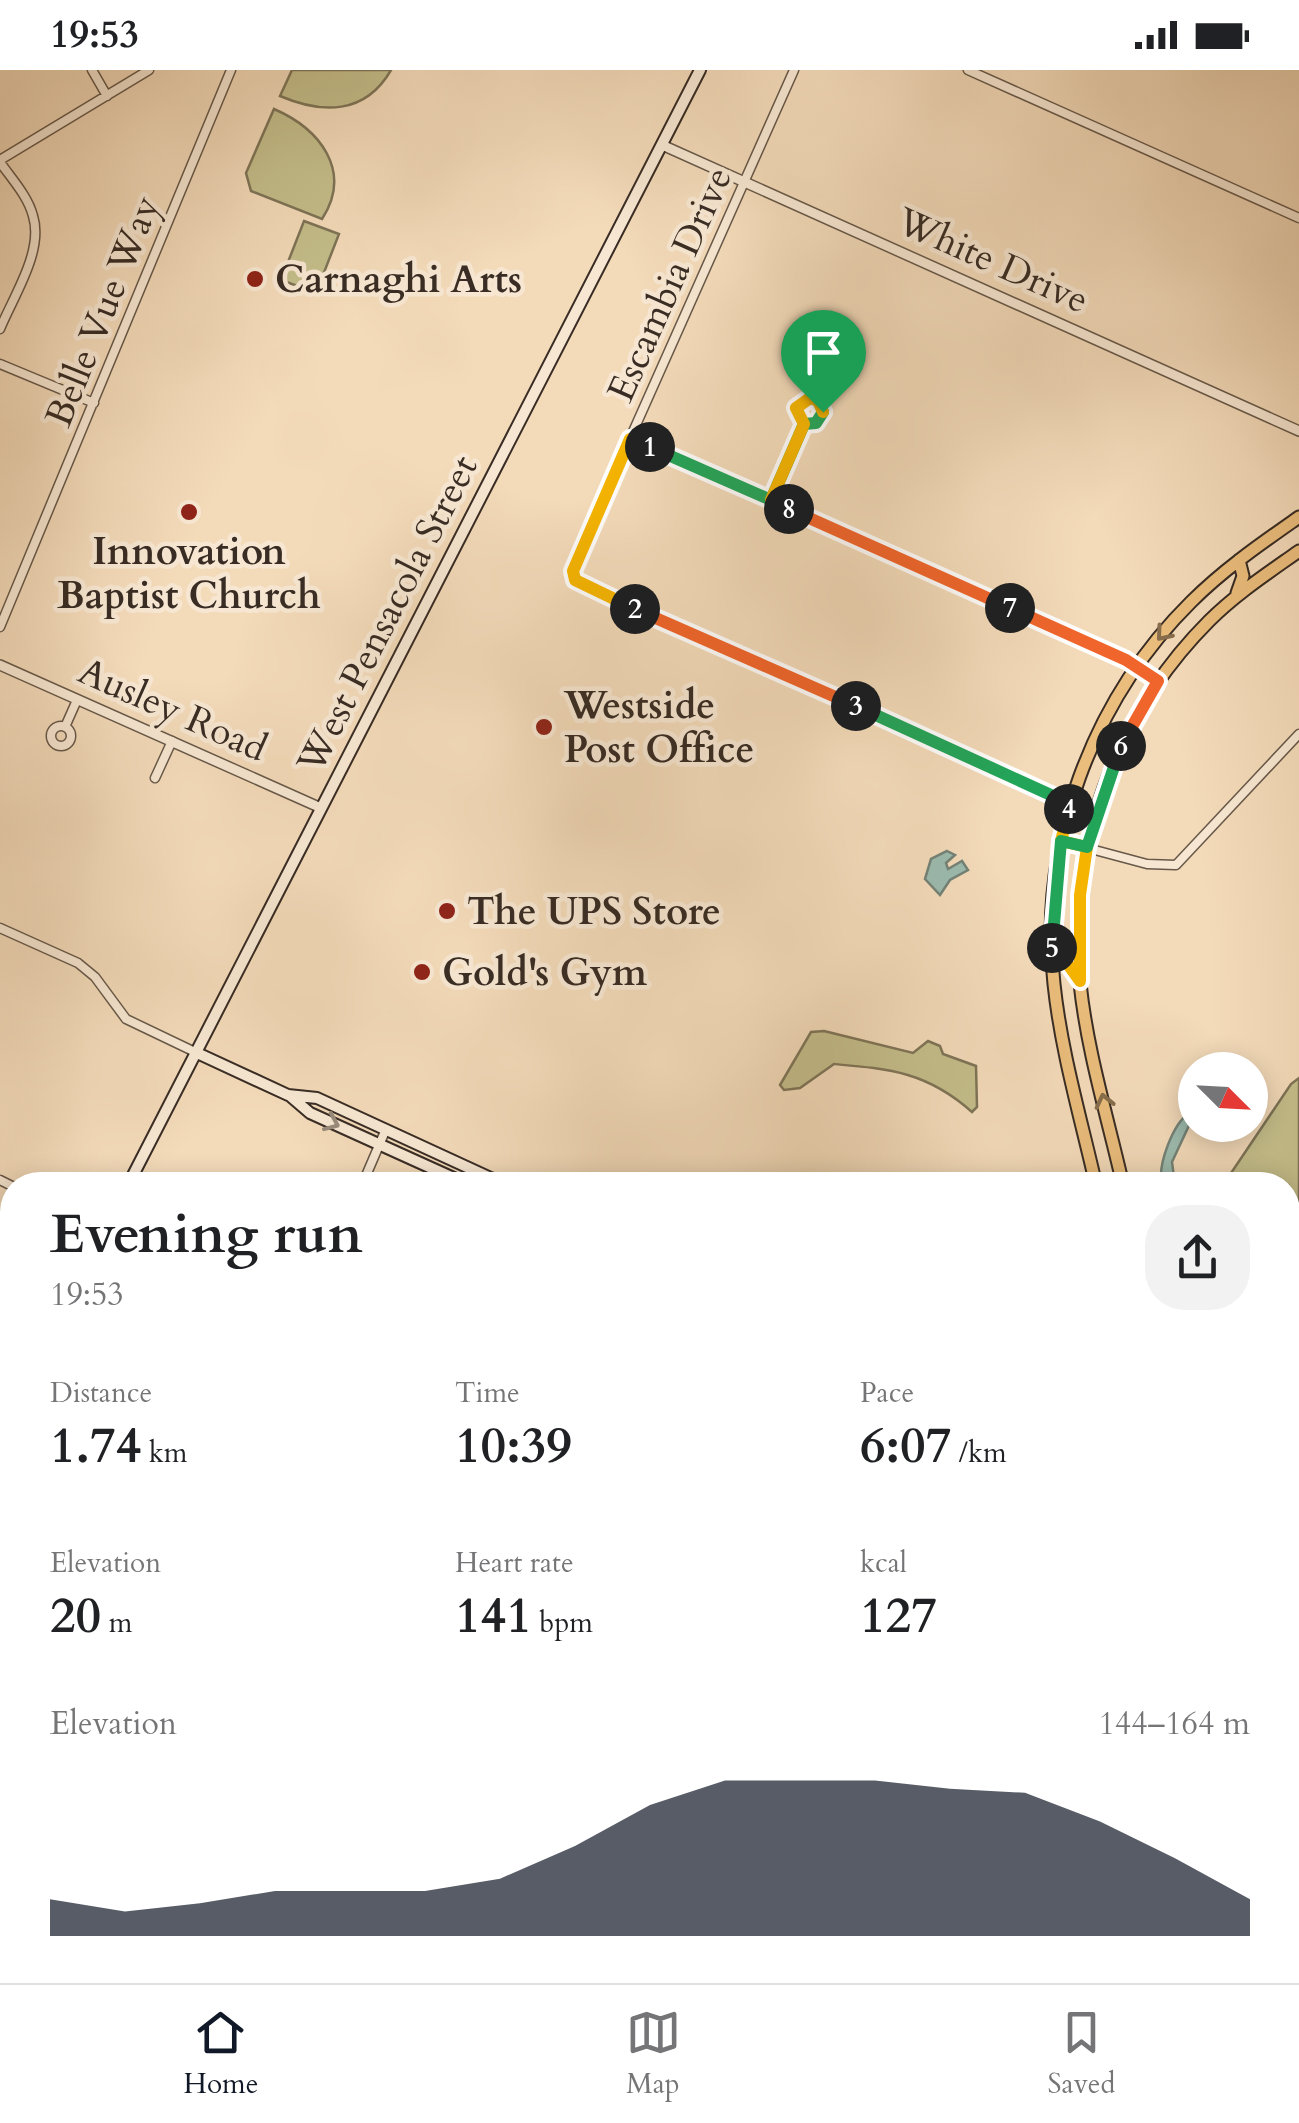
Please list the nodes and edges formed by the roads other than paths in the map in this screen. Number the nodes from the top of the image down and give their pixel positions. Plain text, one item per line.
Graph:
1 (92, 70) edge
2 (149, 70) edge
3 (231, 70) edge
4 (700, 70) edge
5 (794, 70) edge
6 (968, 70) edge
7 (107, 96) junction
8 (662, 145) junction
9 (0, 161) edge
10 (746, 182) junction
11 (1299, 218) edge
12 (0, 328) edge
13 (0, 364) edge
14 (94, 403) junction
15 (804, 424) dead end
16 (1299, 431) edge
17 (630, 439) junction
18 (771, 500) junction
19 (1299, 517) edge
20 (1299, 551) edge
21 (1239, 560) junction
22 (1236, 597) junction
23 (0, 627) edge
24 (0, 666) edge
25 (1138, 667) junction
26 (1158, 681) junction
27 (77, 700) junction
28 (65, 727) dead end
29 (1299, 734) edge
30 (172, 741) junction
31 (155, 778) dead end
32 (1070, 804) junction
33 (320, 808) junction
34 (1061, 841) junction
35 (1087, 847) junction
36 (0, 928) edge
37 (1052, 956) junction
38 (1080, 981) junction
39 (196, 1052) junction
40 (1094, 1061) junction
41 (1069, 1065) junction
42 (288, 1094) junction
43 (386, 1129) junction
44 (380, 1144) junction
45 (135, 1172) edge
46 (368, 1172) edge
47 (441, 1172) edge
48 (478, 1172) edge
49 (1093, 1172) edge
50 (1120, 1172) edge

1 - 7 street
2 - 7 street
3 - 14 street, Belle Vue Way
4 - 8 main road, West Pensacola Street
5 - 10 street, Escambia Drive
6 - 11 street
7 - 9 street
8 - 10 street, White Drive
8 - 33 main road, West Pensacola Street
9 - 12 street
10 - 16 street, White Drive
10 - 17 street, Escambia Drive
13 - 14 street
14 - 23 street, Belle Vue Way
15 - 18 street
17 - 18 street
17 - 32 street, Escambia Drive
18 - 25 street
19 - 21 main road
20 - 22 main road
21 - 22 main road
21 -> 25 main road
22 - 26 main road
24 - 27 street, Ausley Road
25 - 26 street
25 - 32 main road
26 - 35 main road
27 - 28 street
27 - 30 street, Ausley Road
29 - 35 street
30 - 31 street
30 - 33 street, Ausley Road
32 - 34 main road
33 - 39 main road, West Pensacola Street
34 - 35 street
34 - 37 main road
35 - 38 main road
36 - 39 street
37 - 38 main road
37 - 41 main road
38 - 40 main road
39 - 42 main road
39 - 45 main road, West Pensacola Street
40 - 41 main road
50 -> 40 main road
41 - 49 main road
42 - 43 main road
42 -> 44 main road
43 - 44 street
43 - 48 main road
44 - 46 street
44 - 47 main road

